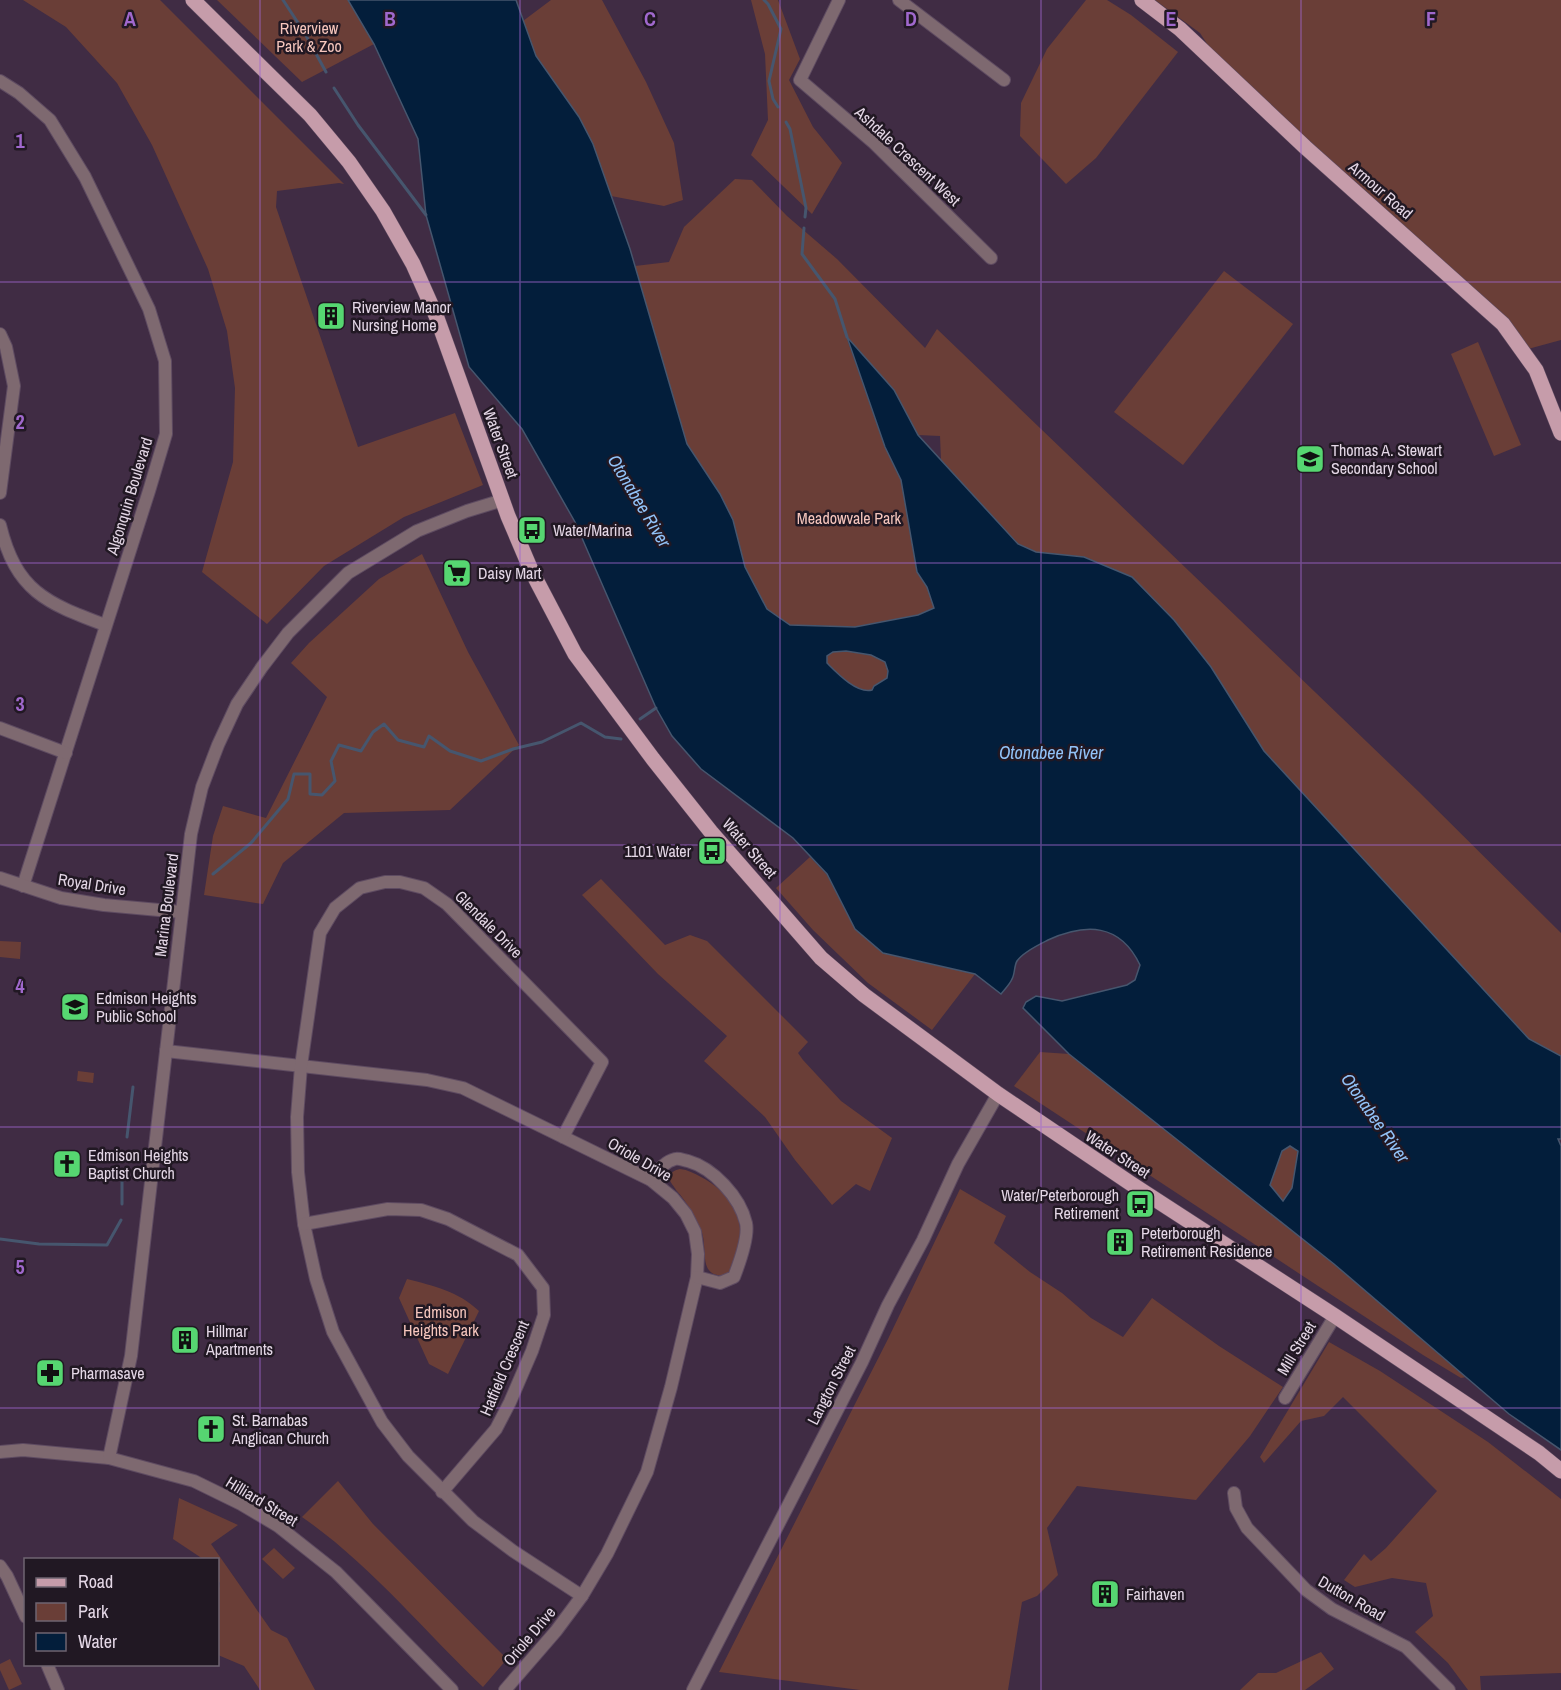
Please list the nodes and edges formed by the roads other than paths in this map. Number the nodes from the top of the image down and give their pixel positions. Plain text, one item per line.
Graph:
1 (193, 0) edge
2 (838, 0) edge
3 (899, 0) edge
4 (1143, 0) edge
5 (1004, 80) dead end
6 (0, 81) edge
7 (991, 258) dead end
8 (0, 334) edge
9 (1561, 433) edge
10 (0, 493) edge
11 (503, 500) junction
12 (0, 525) edge
13 (105, 625) junction
14 (0, 728) edge
15 (66, 753) junction
16 (0, 878) edge
17 (23, 886) junction
18 (181, 912) junction
19 (166, 1051) junction
20 (301, 1066) junction
21 (998, 1095) junction
22 (563, 1137) junction
23 (651, 1180) junction
24 (304, 1224) junction
25 (697, 1277) junction
26 (1335, 1316) junction
27 (1285, 1398) dead end
28 (0, 1452) edge
29 (109, 1458) junction
30 (1561, 1471) edge
31 (442, 1492) junction
32 (1234, 1493) dead end
33 (0, 1566) edge
34 (582, 1596) junction
35 (24, 1613) edge
36 (47, 1666) edge
37 (58, 1690) edge
38 (452, 1690) edge
39 (505, 1690) edge
40 (693, 1690) edge
41 (1449, 1690) edge

1 - 11 main road, Water Street
2 - 7 street, Ashdale Crescent West
3 - 5 street
4 - 9 main road, Armour Road
6 - 13 street, Algonquin Boulevard
8 - 10 street
11 - 18 street, Marina Boulevard
11 - 21 main road, Water Street
12 - 13 street
13 - 15 street, Algonquin Boulevard
14 - 15 street
15 - 17 street, Algonquin Boulevard
16 - 17 street, Royal Drive
17 - 18 street, Royal Drive
18 - 19 street, Marina Boulevard
19 - 20 street, Oriole Drive
19 - 29 street, Marina Boulevard
20 - 22 street, Oriole Drive
20 - 22 street, Glendale Drive
20 - 24 street
21 - 26 main road, Water Street
21 - 40 street, Langton Street
22 - 23 street, Oriole Drive
23 - 25 street, Oriole Drive
23 - 25 street
24 - 31 street
24 - 31 street, Hatfield Crescent
25 - 34 street, Oriole Drive
26 - 27 street, Mill Street
26 - 30 main road, Water Street
28 - 29 street, Hilliard Street
29 - 38 street, Hilliard Street
31 - 34 street
32 - 41 street, Dutton Road
33 - 35 street
34 - 39 street, Oriole Drive
36 - 37 street

